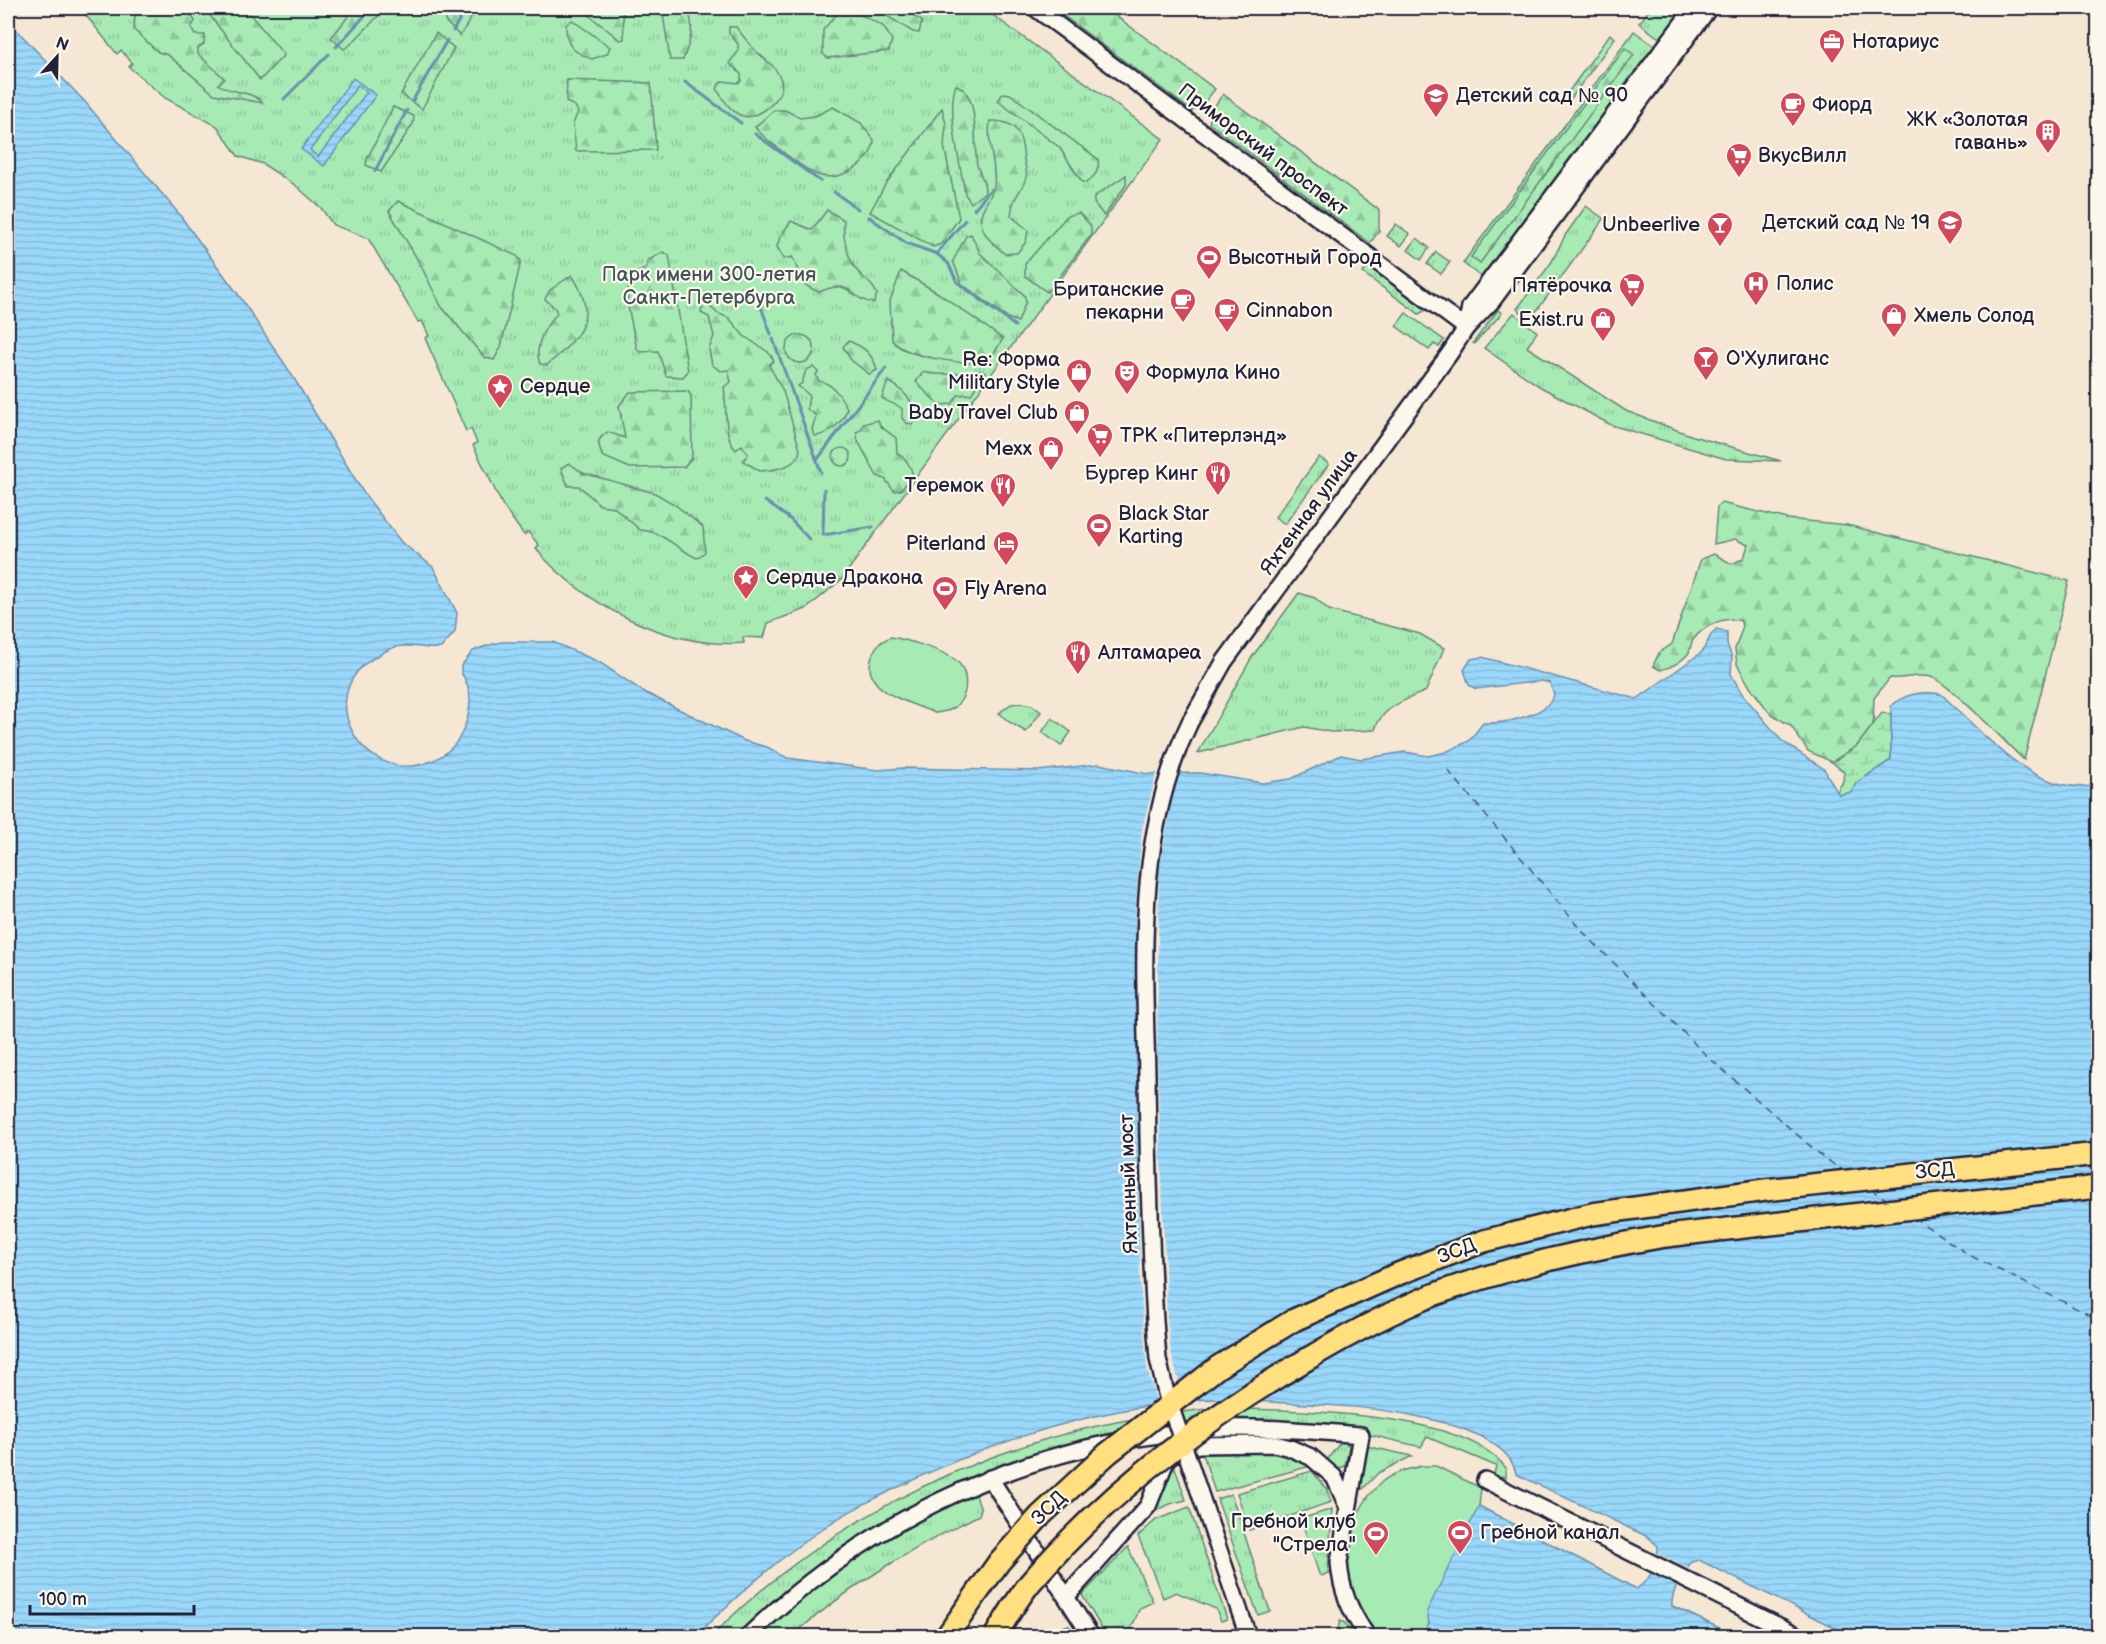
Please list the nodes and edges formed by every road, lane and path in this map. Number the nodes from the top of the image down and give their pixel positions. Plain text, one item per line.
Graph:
1 (1035, 8) edge
2 (1694, 8) edge
3 (1709, 8) edge
4 (1466, 328) junction
5 (1190, 722) joint
6 (2098, 1154) edge
7 (2098, 1187) edge
8 (990, 1478) junction
9 (1485, 1480) dead end
10 (1348, 1508) junction
11 (1066, 1597) junction
12 (748, 1636) edge
13 (947, 1636) edge
14 (995, 1636) edge
15 (1091, 1636) edge
16 (1248, 1636) edge
17 (1367, 1636) edge
18 (1799, 1636) edge

1 - 4 street, Приморский проспект
2 - 4 street, Яхтенная улица
3 - 4 street, Яхтенная улица
4 - 5 street, Яхтенная улица
5 - 16 street, Яхтенный мост, bridge
6 - 13 highway, ЗСД, bridge
7 - 14 highway, ЗСД, bridge
8 - 10 street
8 - 11 street
8 - 12 street
9 - 18 street
10 - 11 street
10 - 17 street
11 - 15 street

